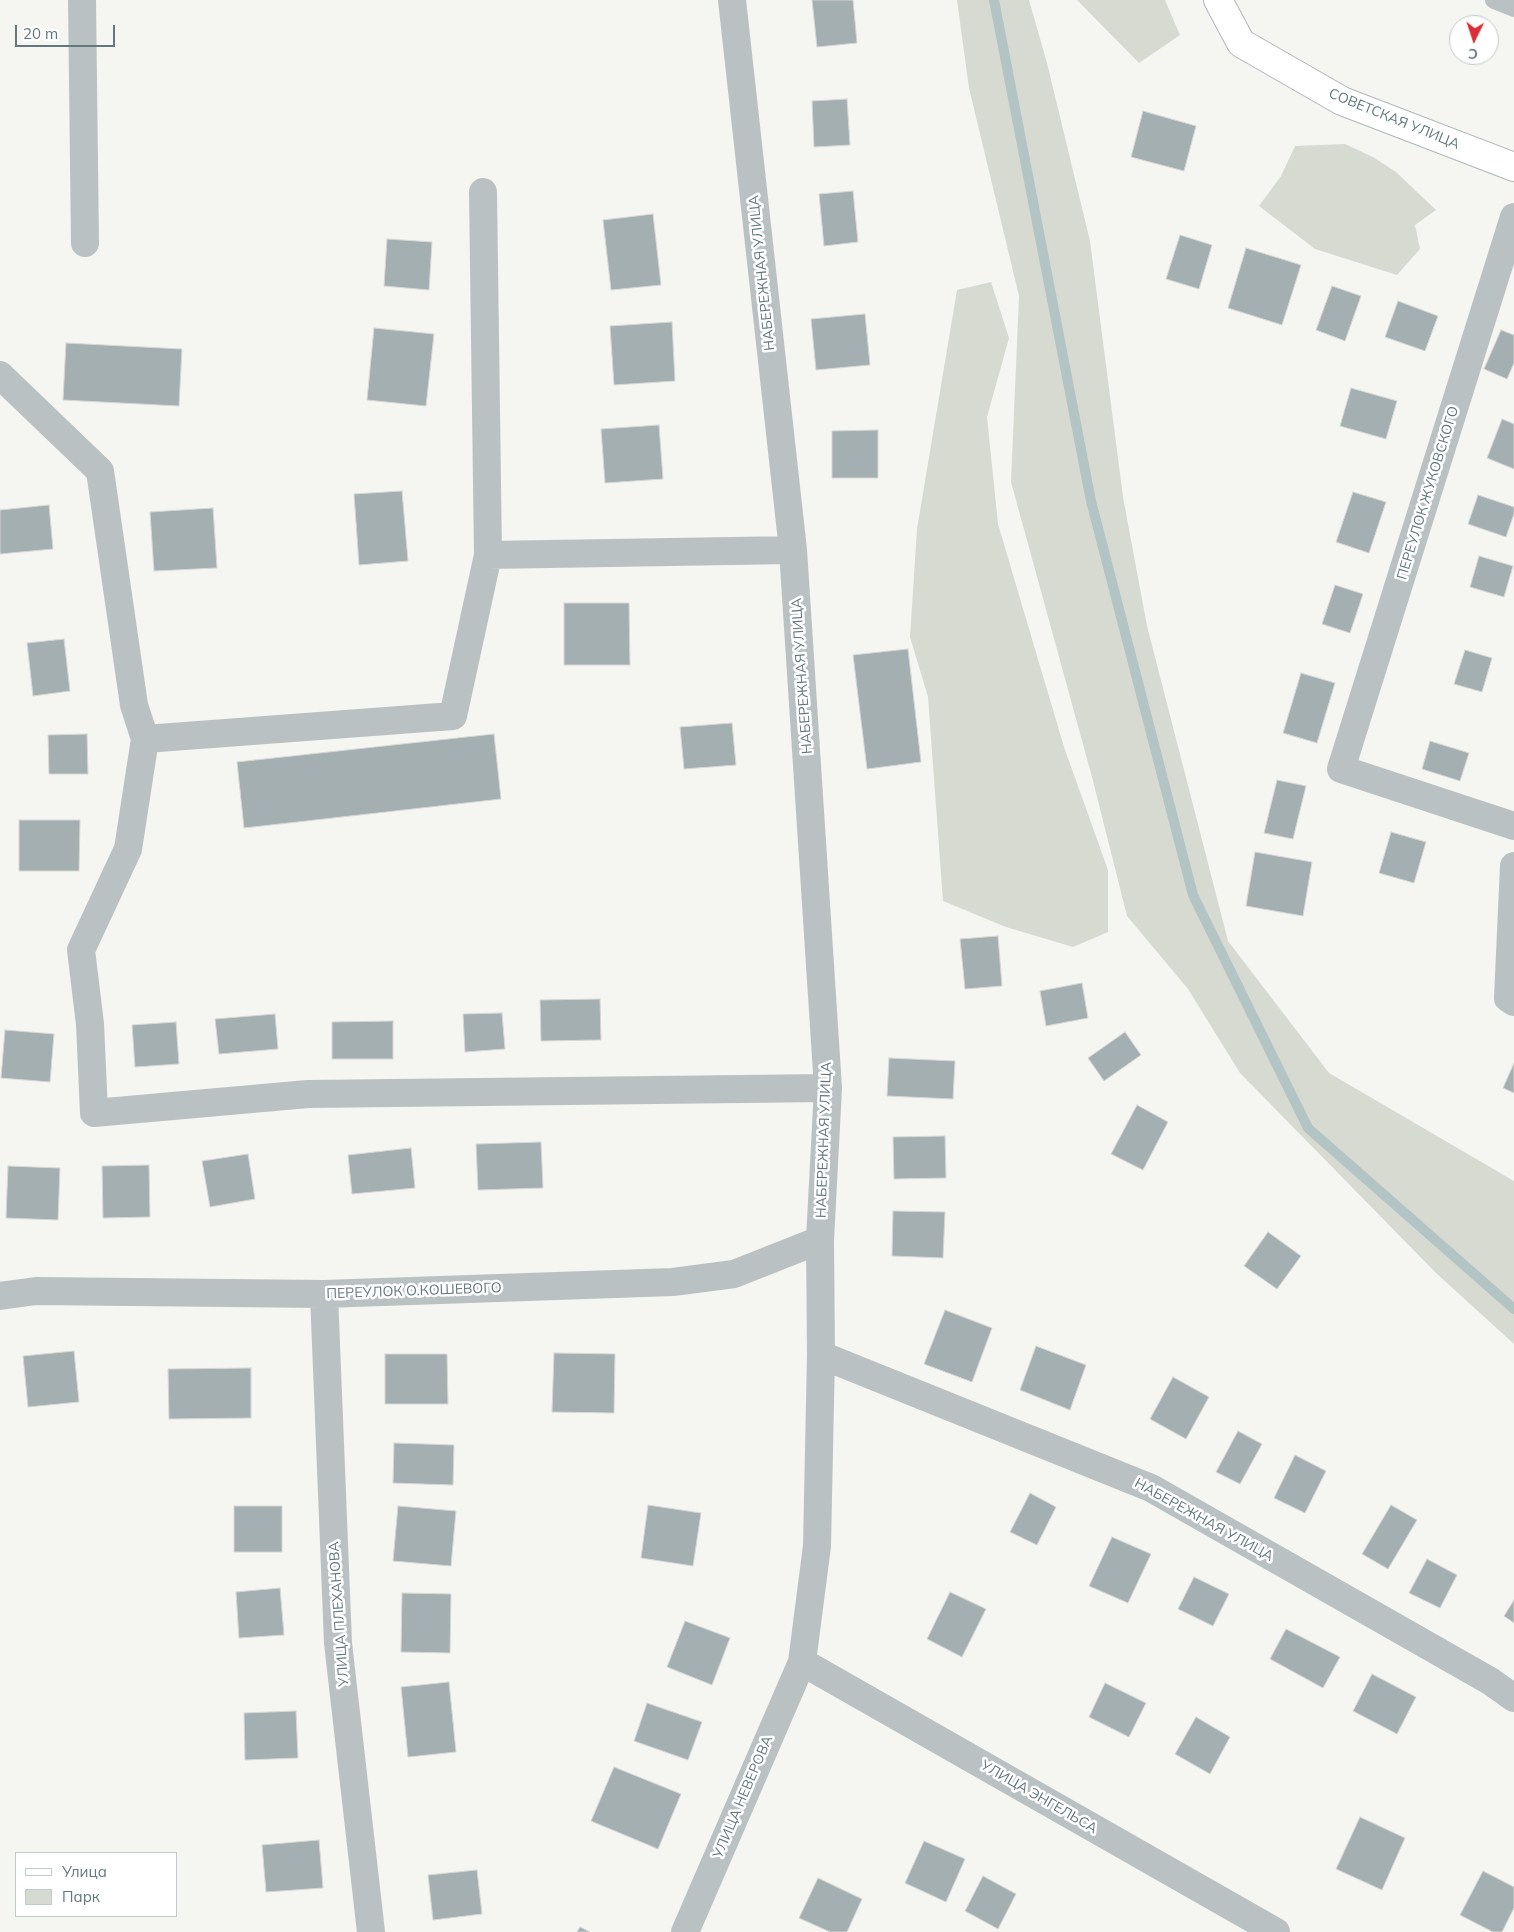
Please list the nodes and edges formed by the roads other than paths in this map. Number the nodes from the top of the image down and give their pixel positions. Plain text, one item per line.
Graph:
1 (82, 0) edge
2 (732, 0) edge
3 (1218, 0) edge
4 (1494, 0) edge
5 (1514, 8) edge
6 (1514, 167) edge
7 (483, 192) dead end
8 (1514, 217) edge
9 (85, 243) dead end
10 (0, 375) edge
11 (793, 550) junction
12 (488, 555) junction
13 (145, 739) junction
14 (1514, 826) edge
15 (1514, 866) edge
16 (1511, 1000) edge
17 (828, 1088) junction
18 (820, 1240) junction
19 (324, 1294) junction
20 (0, 1296) edge
21 (820, 1355) junction
22 (802, 1662) junction
23 (1514, 1698) edge
24 (371, 1932) edge
25 (685, 1932) edge
26 (1276, 1932) edge

1 - 9 street
2 - 11 street, НАБЕРЕЖНАЯ УЛИЦА
3 - 6 main road, СОВЕТСКАЯ УЛИЦА
4 - 5 lane
7 - 12 street
8 - 14 street, ПЕРЕУЛОК ЖУКОВСКОГО
10 - 13 street
11 - 12 street
11 - 17 street, НАБЕРЕЖНАЯ УЛИЦА
12 - 13 street
13 - 17 street
15 - 16 street
17 - 18 street, НАБЕРЕЖНАЯ УЛИЦА
18 - 19 street, ПЕРЕУЛОК О.КОШЕВОГО
18 - 21 street, НАБЕРЕЖНАЯ УЛИЦА
19 - 20 street, ПЕРЕУЛОК О.КОШЕВОГО
19 - 24 street, УЛИЦА ПЛЕХАНОВА
21 - 22 street, НАБЕРЕЖНАЯ УЛИЦА
21 - 23 street, НАБЕРЕЖНАЯ УЛИЦА
22 - 25 street, УЛИЦА НЕВЕРОВА
22 - 26 street, УЛИЦА ЭНГЕЛЬСА

